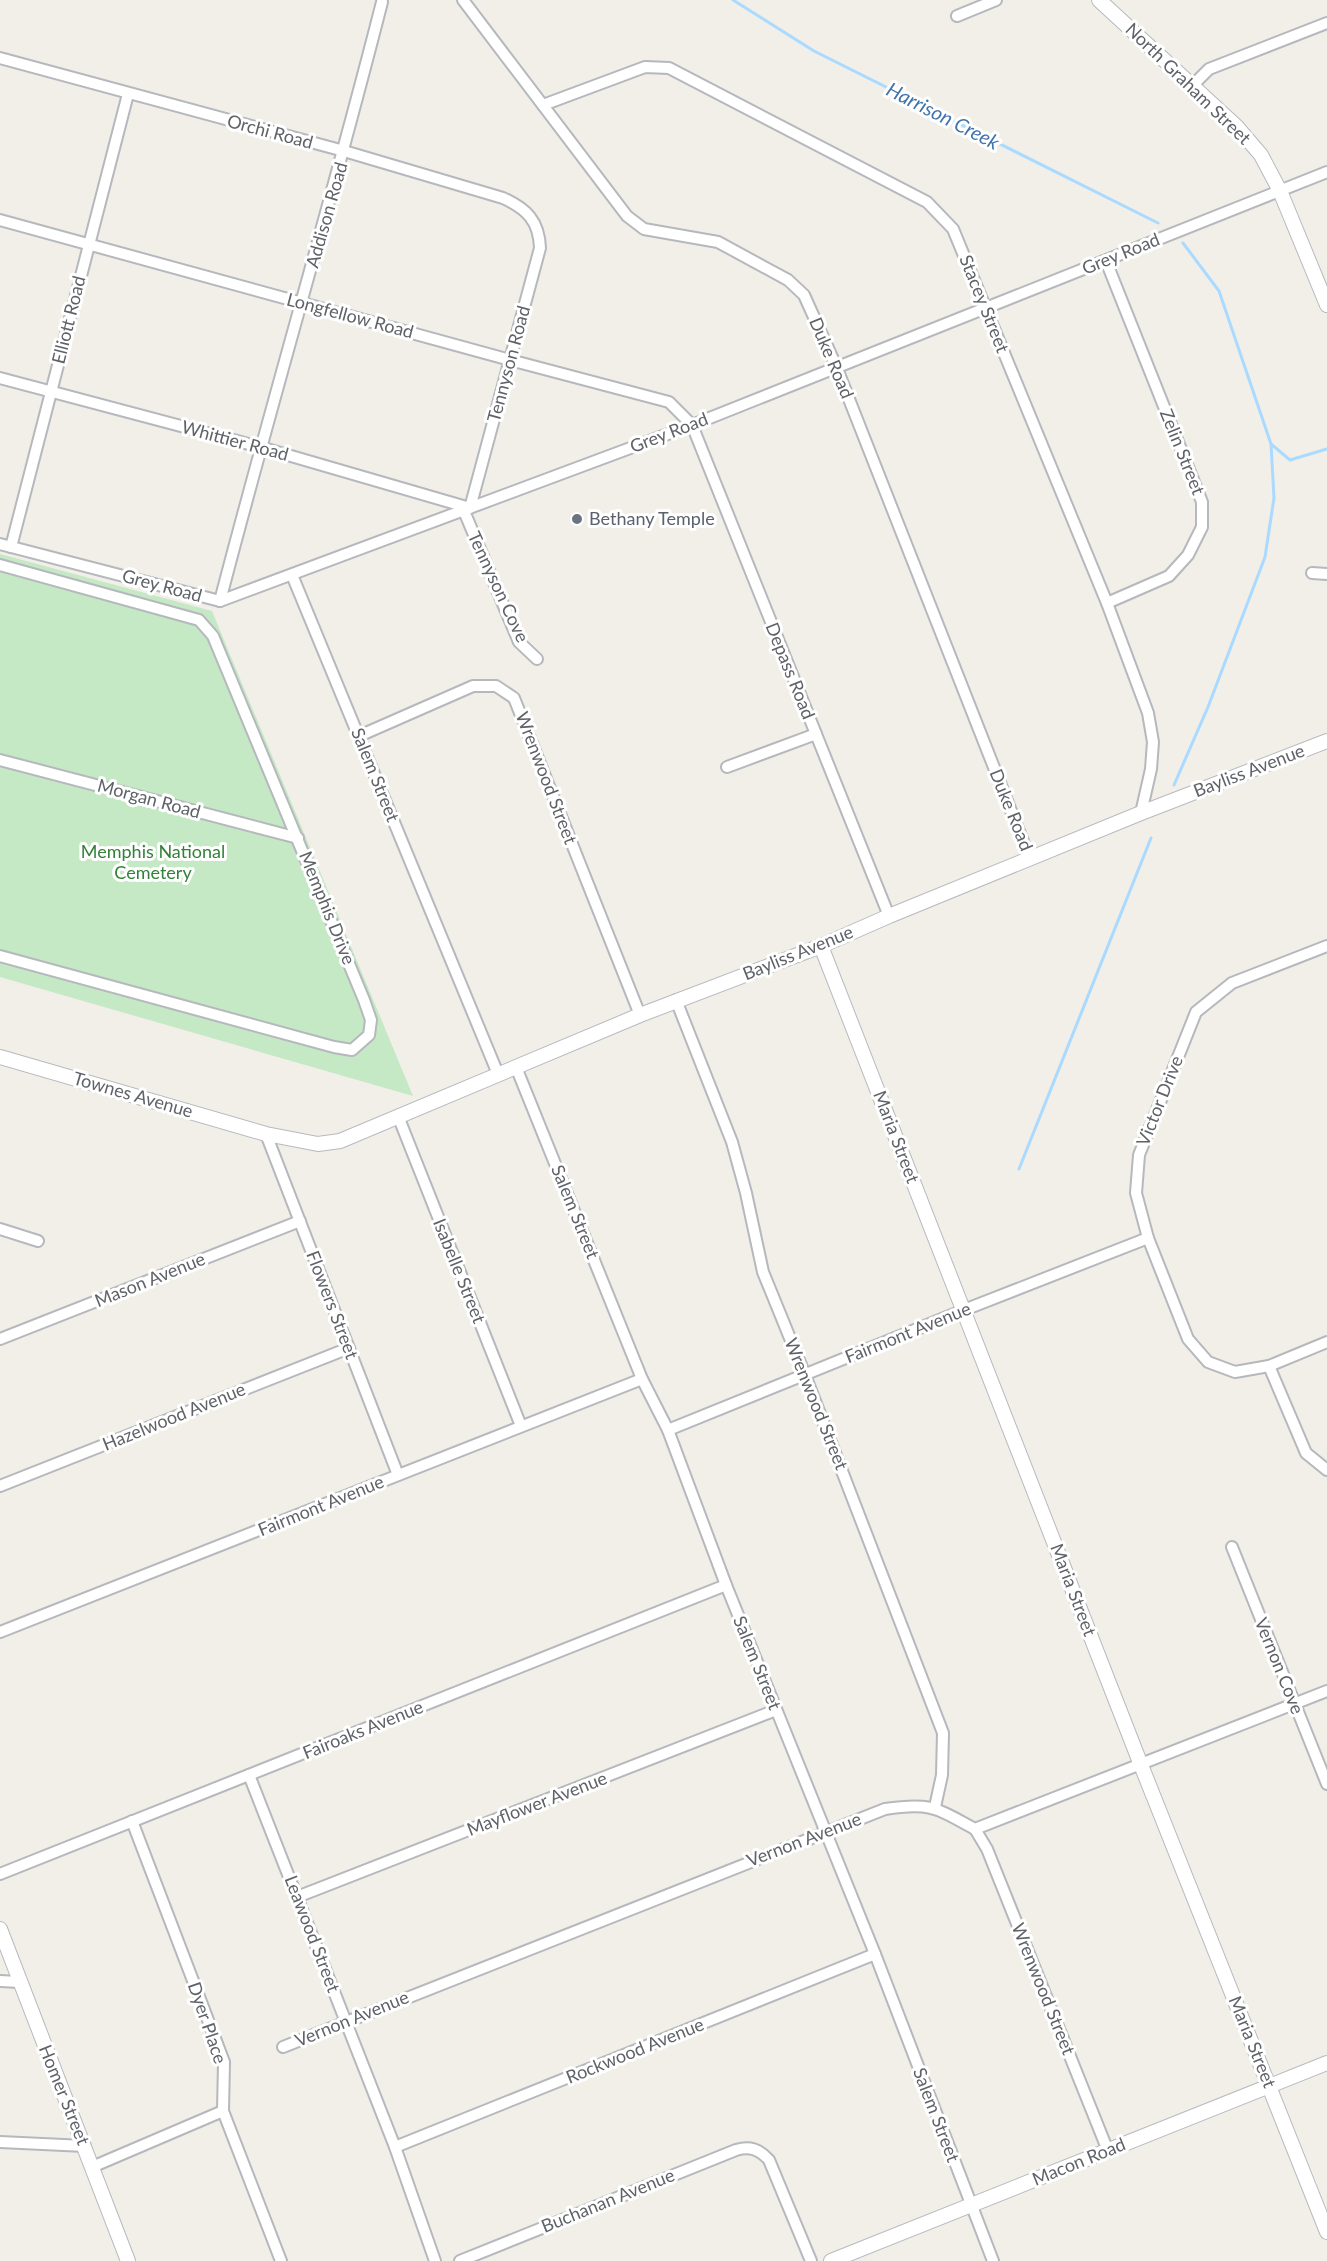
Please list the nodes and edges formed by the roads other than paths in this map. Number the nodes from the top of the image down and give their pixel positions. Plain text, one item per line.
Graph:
1 (463, 0) edge
2 (996, 0) edge
3 (1099, 0) edge
4 (381, 1) edge
5 (957, 16) dead end
6 (1327, 23) edge
7 (0, 58) edge
8 (1192, 86) junction
9 (128, 94) junction
10 (543, 105) junction
11 (344, 151) junction
12 (1327, 172) edge
13 (1280, 190) junction
14 (0, 220) edge
15 (532, 220) joint
16 (89, 244) junction
17 (1106, 261) junction
18 (302, 303) junction
19 (1327, 305) edge
20 (986, 308) junction
21 (510, 360) junction
22 (836, 366) junction
23 (0, 378) edge
24 (51, 391) junction
25 (692, 425) junction
26 (260, 447) junction
27 (467, 510) junction
28 (5, 545) edge
29 (0, 565) edge
30 (1312, 573) dead end
31 (1327, 574) edge
32 (292, 575) junction
33 (220, 601) junction
34 (1107, 603) junction
35 (537, 659) dead end
36 (816, 734) junction
37 (359, 736) junction
38 (1327, 741) edge
39 (0, 760) edge
40 (727, 767) dead end
41 (1141, 813) junction
42 (298, 838) junction
43 (1030, 859) junction
44 (889, 916) junction
45 (822, 946) junction
46 (1327, 946) edge
47 (0, 956) edge
48 (676, 1000) junction
49 (640, 1015) junction
50 (0, 1057) edge
51 (516, 1067) junction
52 (498, 1074) junction
53 (398, 1116) junction
54 (266, 1134) junction
55 (300, 1221) junction
56 (0, 1229) edge
57 (1148, 1238) junction
58 (38, 1241) dead end
59 (964, 1310) junction
60 (0, 1339) edge
61 (1327, 1342) edge
62 (349, 1348) junction
63 (1269, 1366) junction
64 (805, 1375) junction
65 (642, 1378) junction
66 (520, 1426) junction
67 (668, 1430) junction
68 (1327, 1470) edge
69 (398, 1475) junction
70 (0, 1486) edge
71 (1232, 1547) dead end
72 (726, 1585) junction
73 (0, 1632) edge
74 (1327, 1690) edge
75 (1294, 1703) junction
76 (776, 1710) junction
77 (1141, 1765) junction
78 (249, 1775) junction
79 (1327, 1784) edge
80 (935, 1807) junction
81 (132, 1821) junction
82 (975, 1829) junction
83 (825, 1832) junction
84 (0, 1874) edge
85 (297, 1898) junction
86 (0, 1929) edge
87 (874, 1954) junction
88 (0, 1982) edge
89 (20, 1982) junction
90 (346, 2022) junction
91 (283, 2047) dead end
92 (1327, 2063) edge
93 (1270, 2086) junction
94 (223, 2111) junction
95 (0, 2142) edge
96 (85, 2146) junction
97 (395, 2147) junction
98 (1108, 2151) junction
99 (92, 2166) junction
100 (970, 2206) junction
101 (1327, 2232) edge
102 (128, 2261) edge
103 (281, 2261) edge
104 (435, 2261) edge
105 (460, 2261) edge
106 (810, 2261) edge
107 (831, 2261) edge
108 (993, 2261) edge

1 - 10 street, Duke Road
2 - 5 street
3 - 8 street, North Graham Street
4 - 11 street, Addison Road
6 - 8 street
7 - 9 street, Orchi Road
8 - 13 street, North Graham Street
9 - 11 street, Orchi Road
9 - 16 street, Elliott Road
10 - 20 street, Stacey Street
10 - 22 street, Duke Road
11 - 15 street, Orchi Road
11 - 18 street, Addison Road
12 - 13 street, Grey Road
13 - 17 street, Grey Road
13 - 19 street, North Graham Street
14 - 16 street, Longfellow Road
15 - 21 street, Tennyson Road
16 - 18 street, Longfellow Road
16 - 24 street, Elliott Road
17 - 20 street, Grey Road
17 - 34 street, Zelin Street
18 - 21 street, Longfellow Road
18 - 26 street, Addison Road
20 - 22 street, Grey Road
20 - 34 street, Stacey Street
21 - 25 street, Longfellow Road
21 - 27 street, Tennyson Road
22 - 25 street, Grey Road
22 - 43 street, Duke Road
23 - 24 street, Whittier Road
24 - 26 street, Whittier Road
24 - 28 street, Elliott Road
25 - 27 street, Grey Road
25 - 36 street, Depass Road
26 - 27 street, Whittier Road
26 - 33 street, Addison Road
27 - 32 street, Grey Road
27 - 35 street, Tennyson Cove
28 - 33 street, Grey Road
29 - 42 street, Memphis Drive
30 - 31 street
32 - 33 street, Grey Road
32 - 37 street, Salem Street
34 - 41 street, Stacey Street
36 - 40 street
36 - 44 street, Depass Road
37 - 49 street, Wrenwood Street
37 - 52 street, Salem Street
38 - 41 street, Bayliss Avenue
39 - 42 street, Morgan Road
41 - 43 street, Bayliss Avenue
42 - 47 street, Memphis Drive
43 - 44 street, Bayliss Avenue
44 - 45 street, Bayliss Avenue
45 - 48 street, Bayliss Avenue
45 - 59 street, Maria Street
46 - 57 street, Victor Drive
48 - 49 street, Bayliss Avenue
48 - 64 street, Wrenwood Street
49 - 51 street, Bayliss Avenue
50 - 54 street, Townes Avenue
51 - 52 street, Bayliss Avenue
51 - 65 street, Salem Street
52 - 53 street, Bayliss Avenue
53 - 54 street, Bayliss Avenue
53 - 66 street, Isabelle Street
54 - 55 street, Flowers Street
55 - 60 street, Mason Avenue
55 - 62 street, Flowers Street
56 - 58 street
57 - 59 street, Fairmont Avenue
57 - 63 street, Victor Drive
59 - 64 street, Fairmont Avenue
59 - 77 street, Maria Street
61 - 63 street
62 - 69 street, Flowers Street
62 - 70 street, Hazelwood Avenue
63 - 68 street
64 - 67 street, Fairmont Avenue
64 - 80 street, Wrenwood Street
65 - 66 street, Fairmont Avenue
65 - 67 street, Salem Street
66 - 69 street, Fairmont Avenue
67 - 72 street, Salem Street
69 - 73 street, Fairmont Avenue
71 - 75 street, Vernon Cove
72 - 76 street, Salem Street
72 - 78 street, Fairoaks Avenue
74 - 75 street
75 - 77 street
75 - 79 street, Vernon Cove
76 - 83 street, Salem Street
76 - 85 street, Mayflower Avenue
77 - 82 street
77 - 93 street, Maria Street
78 - 81 street, Fairoaks Avenue
78 - 85 street, Leawood Street
80 - 82 street, Vernon Avenue
80 - 83 street, Vernon Avenue
81 - 84 street, Fairoaks Avenue
81 - 94 street, Dyer Place
82 - 98 street, Wrenwood Street
83 - 87 street, Salem Street
83 - 90 street, Vernon Avenue
85 - 90 street, Leawood Street
86 - 89 street, Homer Street
87 - 97 street, Rockwood Avenue
87 - 100 street, Salem Street
88 - 89 street
89 - 96 street, Homer Street
90 - 91 street, Vernon Avenue
90 - 97 street, Leawood Street
92 - 93 street, Macon Road
93 - 98 street, Macon Road
93 - 101 street, Maria Street
94 - 99 street
94 - 103 street, Dyer Place
95 - 96 street
96 - 99 street, Homer Street
97 - 104 street, Leawood Street
98 - 100 street, Macon Road
99 - 102 street, Homer Street
100 - 107 street, Macon Road
100 - 108 street, Salem Street
105 - 106 street, Buchanan Avenue

